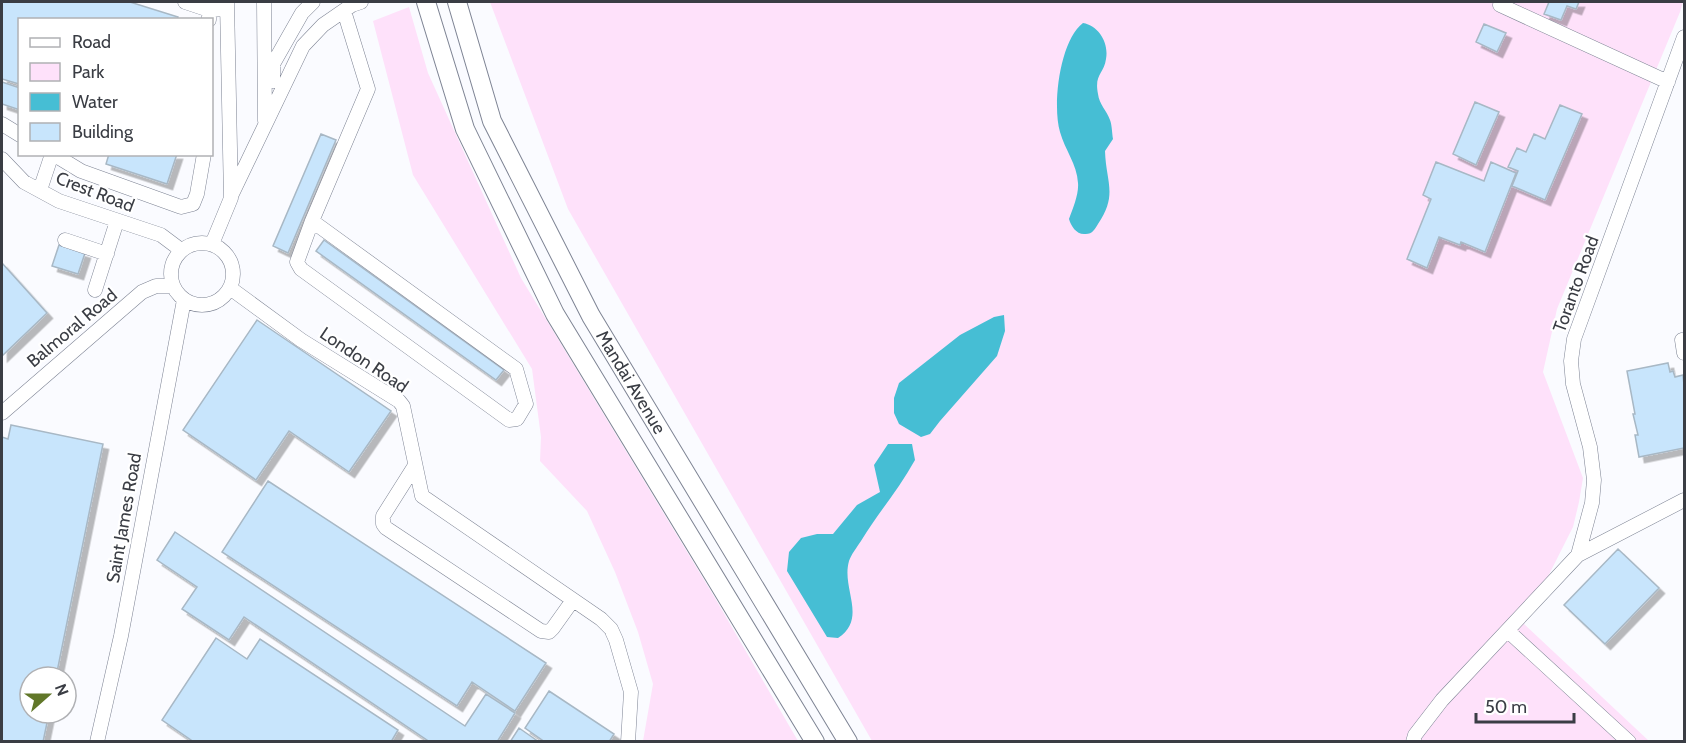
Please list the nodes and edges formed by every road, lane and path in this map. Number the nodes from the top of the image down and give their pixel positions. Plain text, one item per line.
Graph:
1 (185, 2) edge
2 (264, 2) edge
3 (313, 2) edge
4 (361, 2) edge
5 (426, 2) edge
6 (457, 2) edge
7 (227, 5) edge
8 (1500, 5) dead end
9 (344, 11) junction
10 (209, 15) edge
11 (1684, 37) edge
12 (1668, 82) junction
13 (272, 110) junction
14 (2, 124) edge
15 (265, 127) junction
16 (18, 134) edge
17 (51, 156) edge
18 (55, 156) edge
19 (204, 156) edge
20 (2, 159) edge
21 (40, 190) junction
22 (231, 198) junction
23 (117, 221) junction
24 (312, 221) junction
25 (65, 240) dead end
26 (212, 244) junction
27 (181, 250) junction
28 (107, 254) junction
29 (173, 286) junction
30 (230, 288) junction
31 (95, 290) dead end
32 (183, 300) junction
33 (2, 413) edge
34 (414, 467) junction
35 (1684, 500) edge
36 (1578, 555) junction
37 (573, 600) junction
38 (1508, 631) junction
39 (98, 741) edge
40 (628, 741) edge
41 (815, 741) edge
42 (848, 741) edge
43 (1413, 741) edge
44 (1629, 741) edge

1 - 10 street
2 - 15 street
3 - 13 street
4 - 9 street
5 - 41 main road, Mandai Avenue
6 - 42 main road, Mandai Avenue
7 - 10 street
7 - 22 street
8 - 12 street
9 - 13 street
9 - 24 street
11 - 12 street, Toranto Road
12 - 36 street, Toranto Road
13 - 15 street
14 - 16 street
15 - 22 street
17 - 21 street
18 - 19 street
20 - 21 street, Crest Road
21 - 23 street, Crest Road
22 - 26 street
23 - 27 street, Crest Road
23 - 28 street
24 - 24 street
25 - 28 street
26 - 27 street
26 - 30 street
27 - 29 street
28 - 31 street
29 - 32 street
29 - 33 street, Balmoral Road
30 - 32 street
30 - 34 street, London Road
32 - 39 street, Saint James Road
34 - 37 street, London Road
34 - 37 street
35 - 36 street
36 - 38 street, Toranto Road
37 - 40 street, London Road
38 - 43 street, Toranto Road
38 - 44 street

